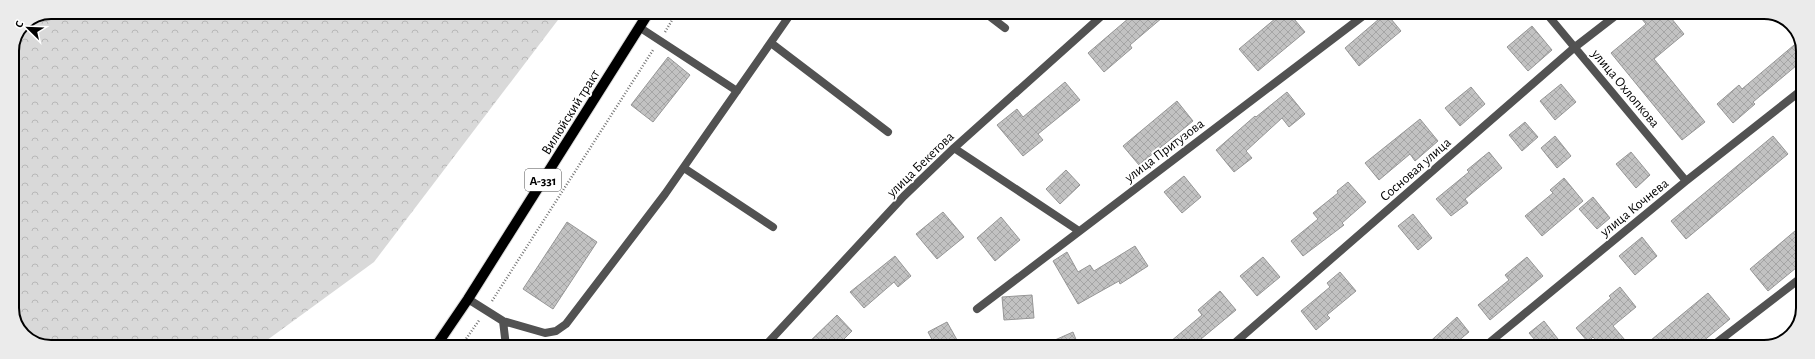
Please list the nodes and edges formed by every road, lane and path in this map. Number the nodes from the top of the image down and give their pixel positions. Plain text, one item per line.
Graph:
1 (644, 19) edge
2 (673, 19) edge
3 (787, 19) edge
4 (993, 19) edge
5 (1098, 19) edge
6 (1358, 19) edge
7 (1551, 19) edge
8 (1611, 19) edge
9 (639, 27) junction
10 (1005, 28) dead end
11 (660, 41) junction
12 (771, 43) junction
13 (1575, 47) junction
14 (737, 91) junction
15 (1796, 95) edge
16 (888, 132) dead end
17 (954, 148) junction
18 (684, 168) junction
19 (1686, 181) junction
20 (773, 227) dead end
21 (1079, 231) junction
22 (1796, 282) edge
23 (468, 299) junction
24 (977, 309) dead end
25 (486, 310) junction
26 (503, 321) junction
27 (440, 340) edge
28 (465, 340) edge
29 (505, 340) edge
30 (770, 340) edge
31 (1238, 340) edge
32 (1493, 340) edge
33 (1720, 340) edge

1 - 9 main road, Вилюйский тракт / А-331
2 - 11 path
3 - 12 street
4 - 10 street
5 - 17 street, улица Бекетова
6 - 21 street, улица Притузова
7 - 13 street, улица Охлопкова
8 - 13 street, Сосновая улица
9 - 11 street
9 - 23 main road, Вилюйский тракт / А-331
11 - 14 street
11 - 25 path
12 - 14 street
12 - 16 street
13 - 19 street, улица Охлопкова
13 - 31 street, Сосновая улица
14 - 18 street
15 - 19 street, улица Кочнева
17 - 21 street
17 - 30 street, улица Бекетова
18 - 20 street
18 - 26 street
19 - 32 street, улица Кочнева
21 - 24 street, улица Притузова
22 - 33 street
23 - 25 street
23 - 27 main road, Вилюйский тракт / А-331
25 - 26 street
25 - 28 path
26 - 29 street

